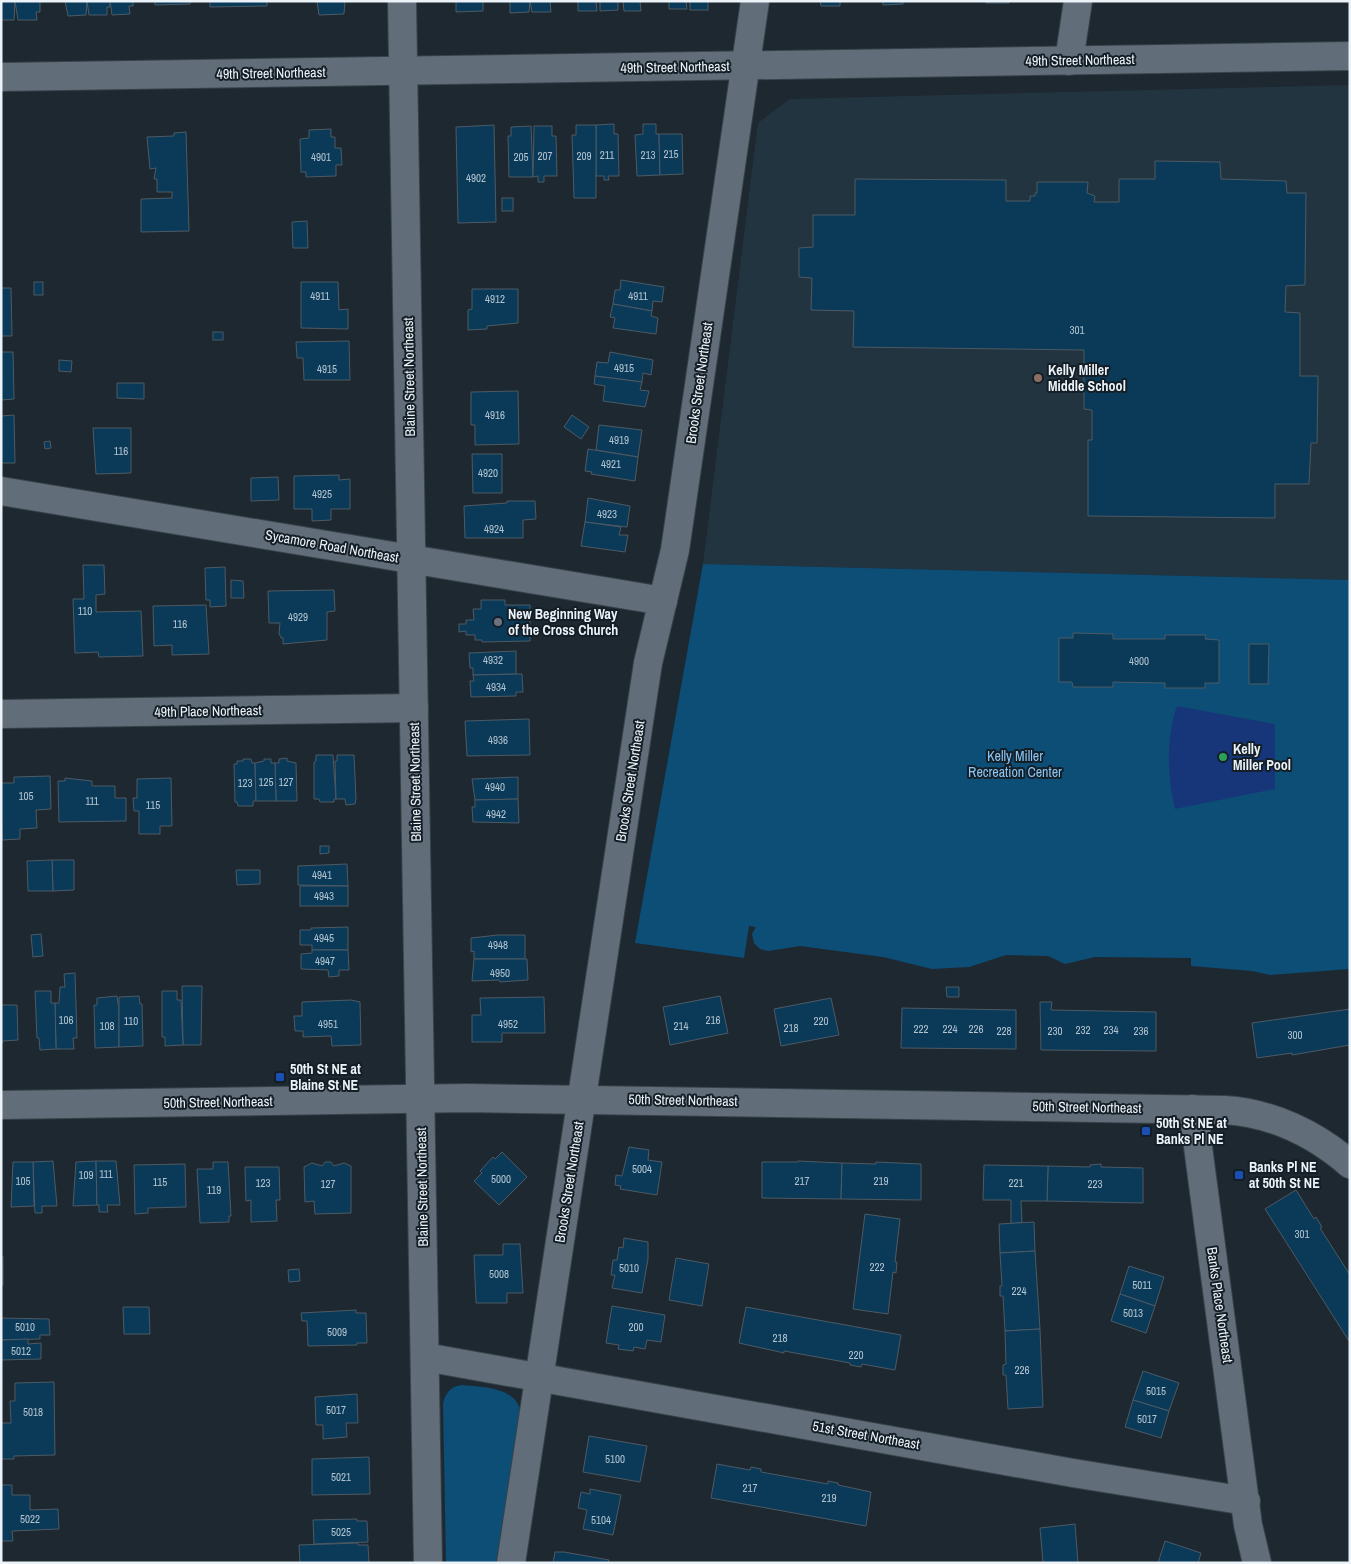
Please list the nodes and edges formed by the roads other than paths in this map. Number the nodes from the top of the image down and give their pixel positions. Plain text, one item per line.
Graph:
1 (402, 1) edge
2 (755, 1) edge
3 (1078, 1) edge
4 (1350, 56) edge
5 (1069, 61) junction
6 (745, 66) junction
7 (404, 71) junction
8 (1, 77) edge
9 (1, 491) edge
10 (412, 560) junction
11 (663, 601) junction
12 (414, 708) junction
13 (1, 714) edge
14 (420, 1098) junction
15 (582, 1098) junction
16 (1, 1106) edge
17 (1193, 1109) junction
18 (1350, 1164) edge
19 (424, 1356) junction
20 (540, 1377) junction
21 (1246, 1501) junction
22 (428, 1563) edge
23 (511, 1563) edge
24 (1257, 1563) edge

1 - 7 street, Blaine Street Northeast
2 - 6 street, Brooks Street Northeast
3 - 5 street
4 - 5 street, 49th Street Northeast
5 - 6 street, 49th Street Northeast
6 - 7 street, 49th Street Northeast
6 - 11 street, Brooks Street Northeast
7 - 8 street, 49th Street Northeast
7 - 10 street, Blaine Street Northeast
9 - 10 street, Sycamore Road Northeast
10 - 11 street, Sycamore Road Northeast
10 - 12 street, Blaine Street Northeast
11 - 15 street, Brooks Street Northeast
12 - 13 street, 49th Place Northeast
12 - 14 street, Blaine Street Northeast
14 - 15 street, 50th Street Northeast
14 - 16 street, 50th Street Northeast
14 - 19 street, Blaine Street Northeast
15 - 17 street, 50th Street Northeast
15 - 20 street, Brooks Street Northeast
17 - 18 street, 50th Street Northeast
17 - 21 street, Banks Place Northeast
19 - 20 street, 51st Street Northeast
19 - 22 street, Blaine Street Northeast
20 - 21 street, 51st Street Northeast
20 - 23 street, Brooks Street Northeast
21 - 24 street

